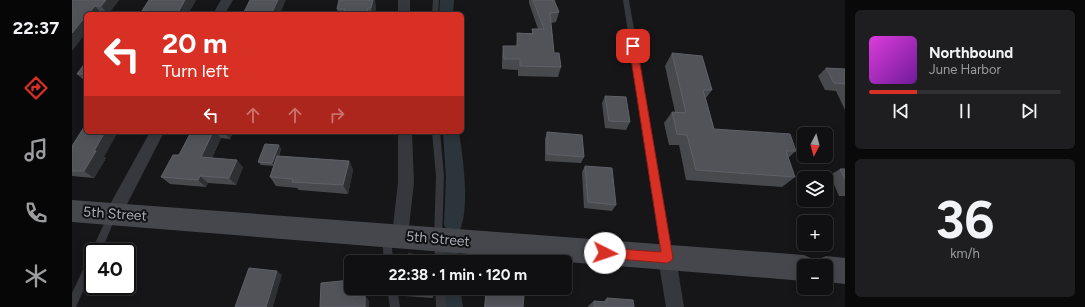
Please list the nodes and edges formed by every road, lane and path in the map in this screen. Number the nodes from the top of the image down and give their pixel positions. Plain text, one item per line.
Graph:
1 (227, 0) edge
2 (404, 0) edge
3 (436, 0) edge
4 (626, 0) edge
5 (220, 12) edge
6 (404, 12) edge
7 (435, 12) edge
8 (156, 134) edge
9 (405, 134) edge
10 (436, 134) edge
11 (72, 211) edge
12 (114, 213) junction
13 (393, 236) junction
14 (100, 243) edge
15 (439, 251) edge
16 (390, 255) edge
17 (667, 258) junction
18 (797, 267) edge
19 (833, 270) edge
20 (845, 271) edge
21 (84, 278) edge
22 (393, 295) edge
23 (440, 295) edge
24 (72, 304) edge
25 (395, 307) edge
26 (441, 307) edge
27 (675, 307) edge

1 - 5 street
2 - 6 street
3 - 7 lane
4 - 17 lane
8 - 12 street
9 - 13 street
10 - 15 lane
11 - 12 street, 5th Street
12 - 13 street, 5th Street
12 - 14 lane
13 - 15 street, 5th Street
13 - 16 lane
15 - 17 street, 5th Street
17 - 18 street, 5th Street
17 - 27 street
19 - 20 street
21 - 24 lane
22 - 25 lane
23 - 26 lane

